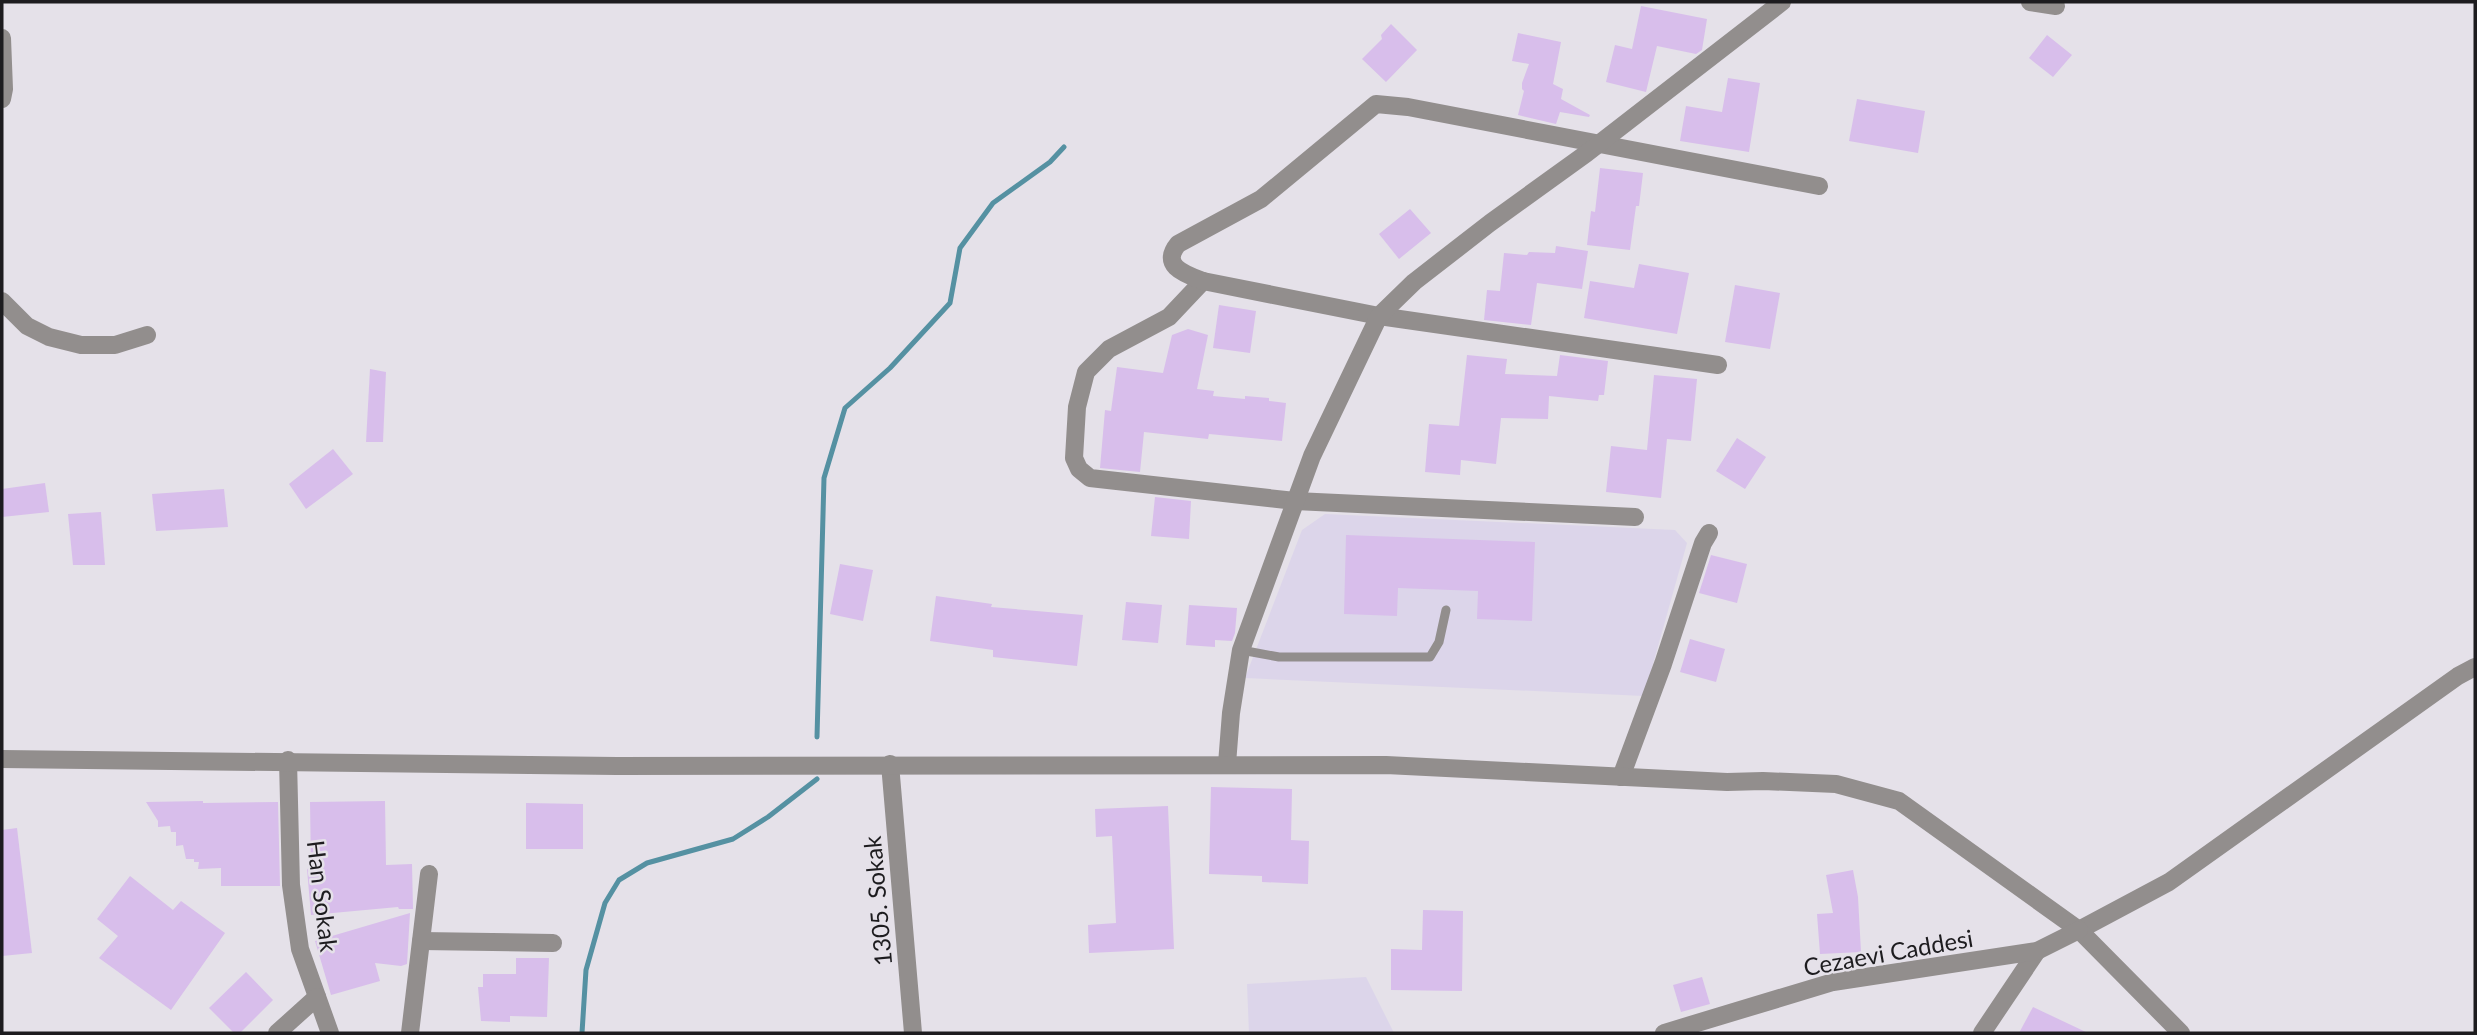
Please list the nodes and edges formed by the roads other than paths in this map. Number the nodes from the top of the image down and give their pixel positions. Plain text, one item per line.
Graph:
1 (1782, 2) edge
2 (2030, 2) edge
3 (2056, 6) dead end
4 (2, 38) edge
5 (2, 99) edge
6 (1597, 144) junction
7 (1819, 186) dead end
8 (1203, 281) junction
9 (2, 300) edge
10 (1379, 316) junction
11 (147, 335) dead end
12 (1718, 365) dead end
13 (1295, 501) junction
14 (1635, 517) dead end
15 (1709, 533) dead end
16 (1446, 610) dead end
17 (1241, 650) junction
18 (2475, 667) edge
19 (2, 759) edge
20 (288, 760) junction
21 (890, 764) junction
22 (1227, 764) junction
23 (1621, 776) junction
24 (429, 874) dead end
25 (2079, 930) junction
26 (421, 941) junction
27 (553, 943) dead end
28 (2037, 951) junction
29 (317, 997) junction
30 (277, 1033) edge
31 (330, 1033) edge
32 (410, 1033) edge
33 (913, 1033) edge
34 (1664, 1033) edge
35 (1982, 1033) edge
36 (2181, 1033) edge

1 - 6 street
2 - 3 street
4 - 5 street
6 - 7 street
6 - 8 street
6 - 10 street
8 - 10 street
8 - 13 street
9 - 11 street
10 - 12 street
10 - 13 street
13 - 14 street
13 - 17 street
15 - 23 street
16 - 17 lane
17 - 22 street
18 - 25 street, Cezaevi Caddesi
19 - 20 street
20 - 21 street
20 - 29 street, Han Sokak
21 - 22 street
21 - 33 street, 1305. Sokak
22 - 23 street
23 - 25 street
24 - 26 street
25 - 28 street, Cezaevi Caddesi
25 - 36 street
26 - 27 street
26 - 32 street
28 - 34 street, Cezaevi Caddesi
28 - 35 street
29 - 30 street
29 - 31 street, Han Sokak

